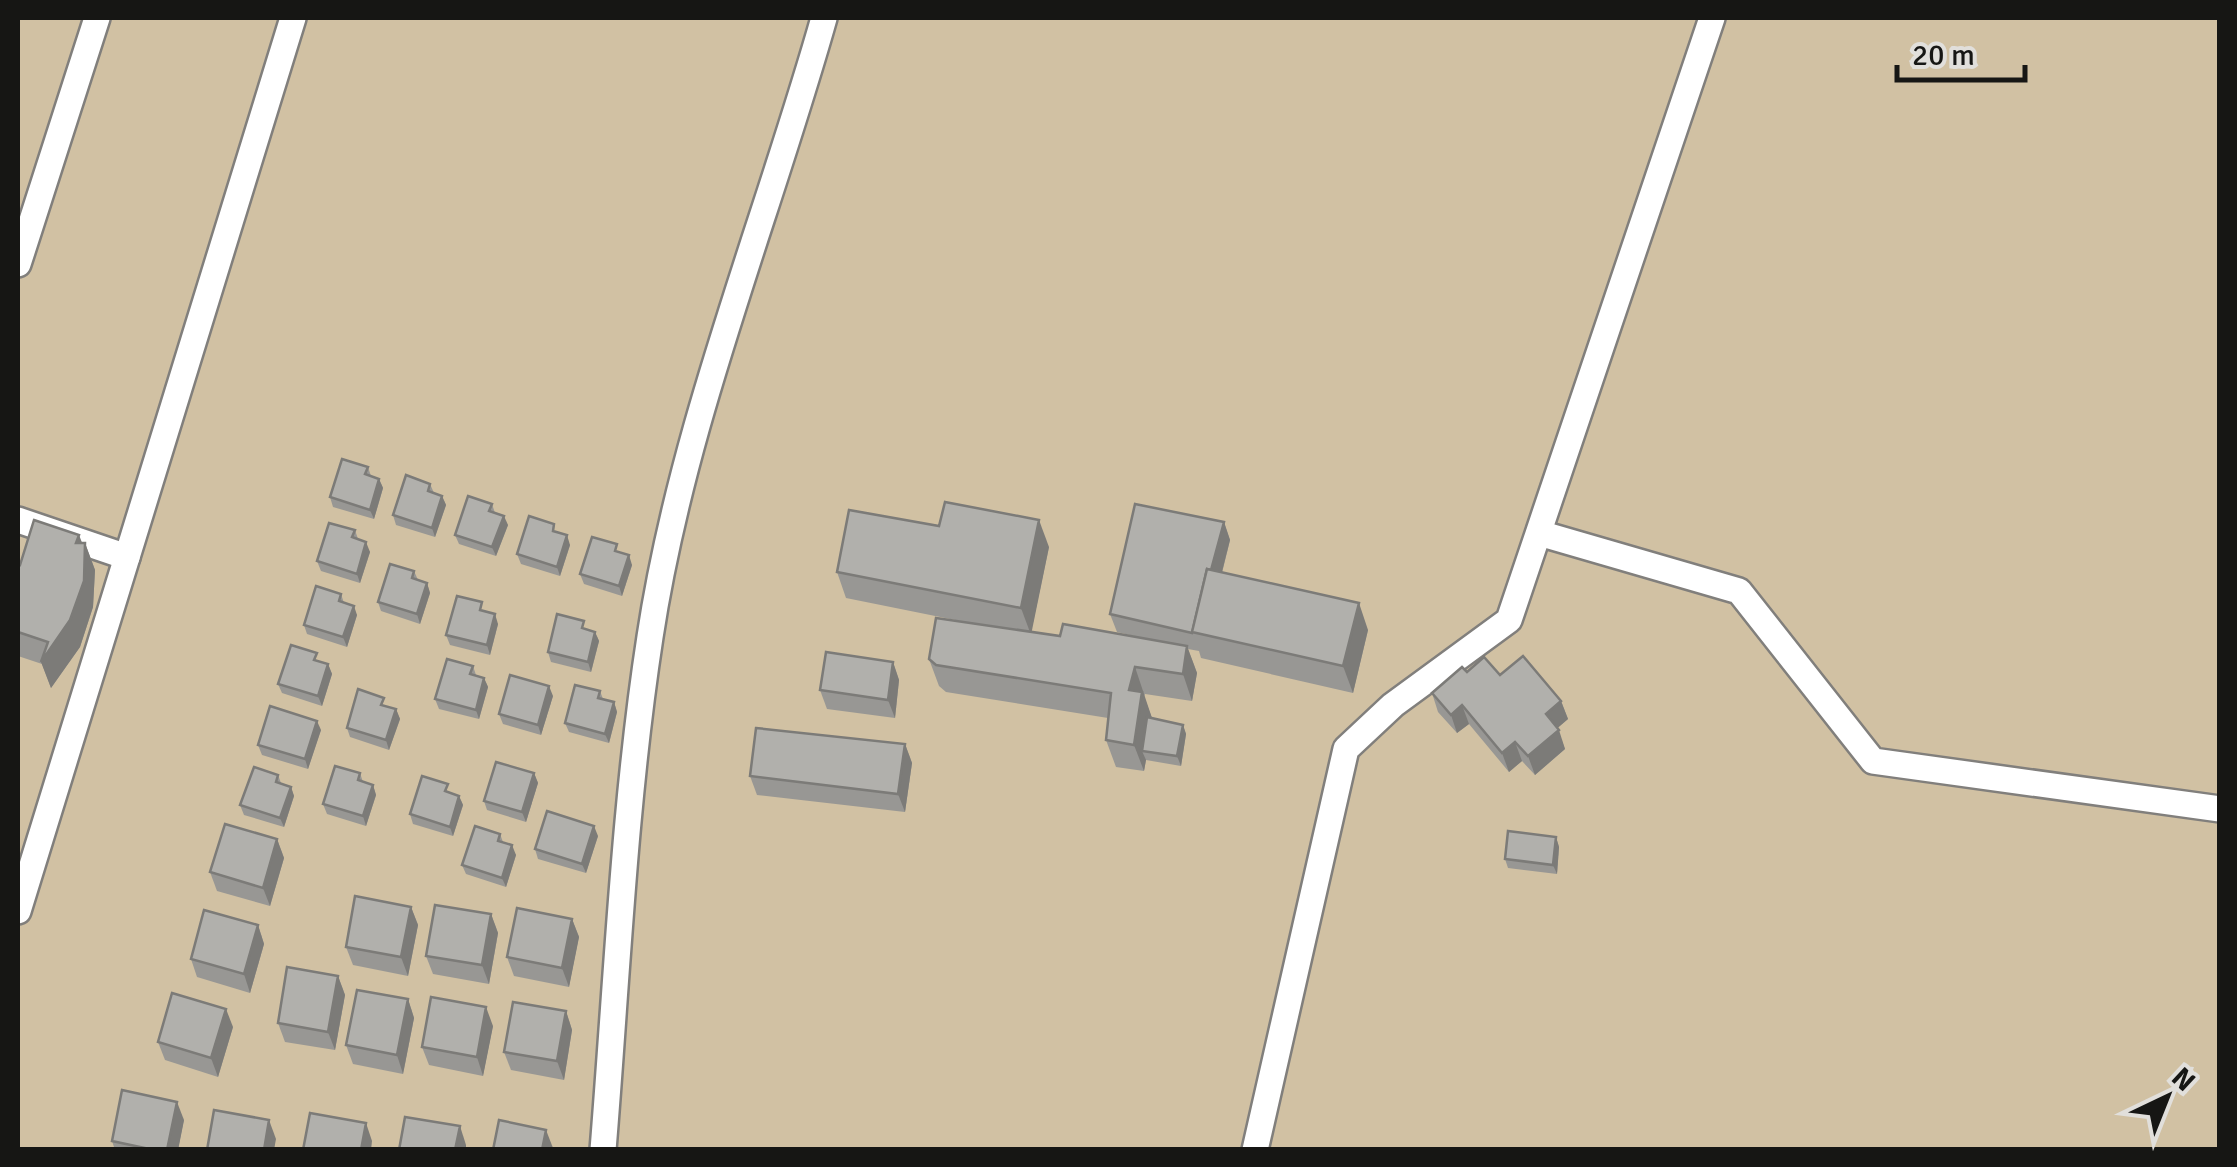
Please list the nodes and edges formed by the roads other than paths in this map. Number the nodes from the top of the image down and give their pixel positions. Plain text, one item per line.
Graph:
1 (97, 18) edge
2 (293, 18) edge
3 (824, 18) edge
4 (1712, 18) edge
5 (18, 264) edge
6 (18, 520) edge
7 (1539, 533) junction
8 (127, 557) junction
9 (2220, 809) edge
10 (18, 911) edge
11 (603, 1150) edge
12 (1256, 1150) edge

1 - 5 lane
2 - 8 lane
3 - 11 lane
4 - 7 lane
6 - 8 lane
7 - 9 lane
7 - 12 lane
8 - 10 lane

